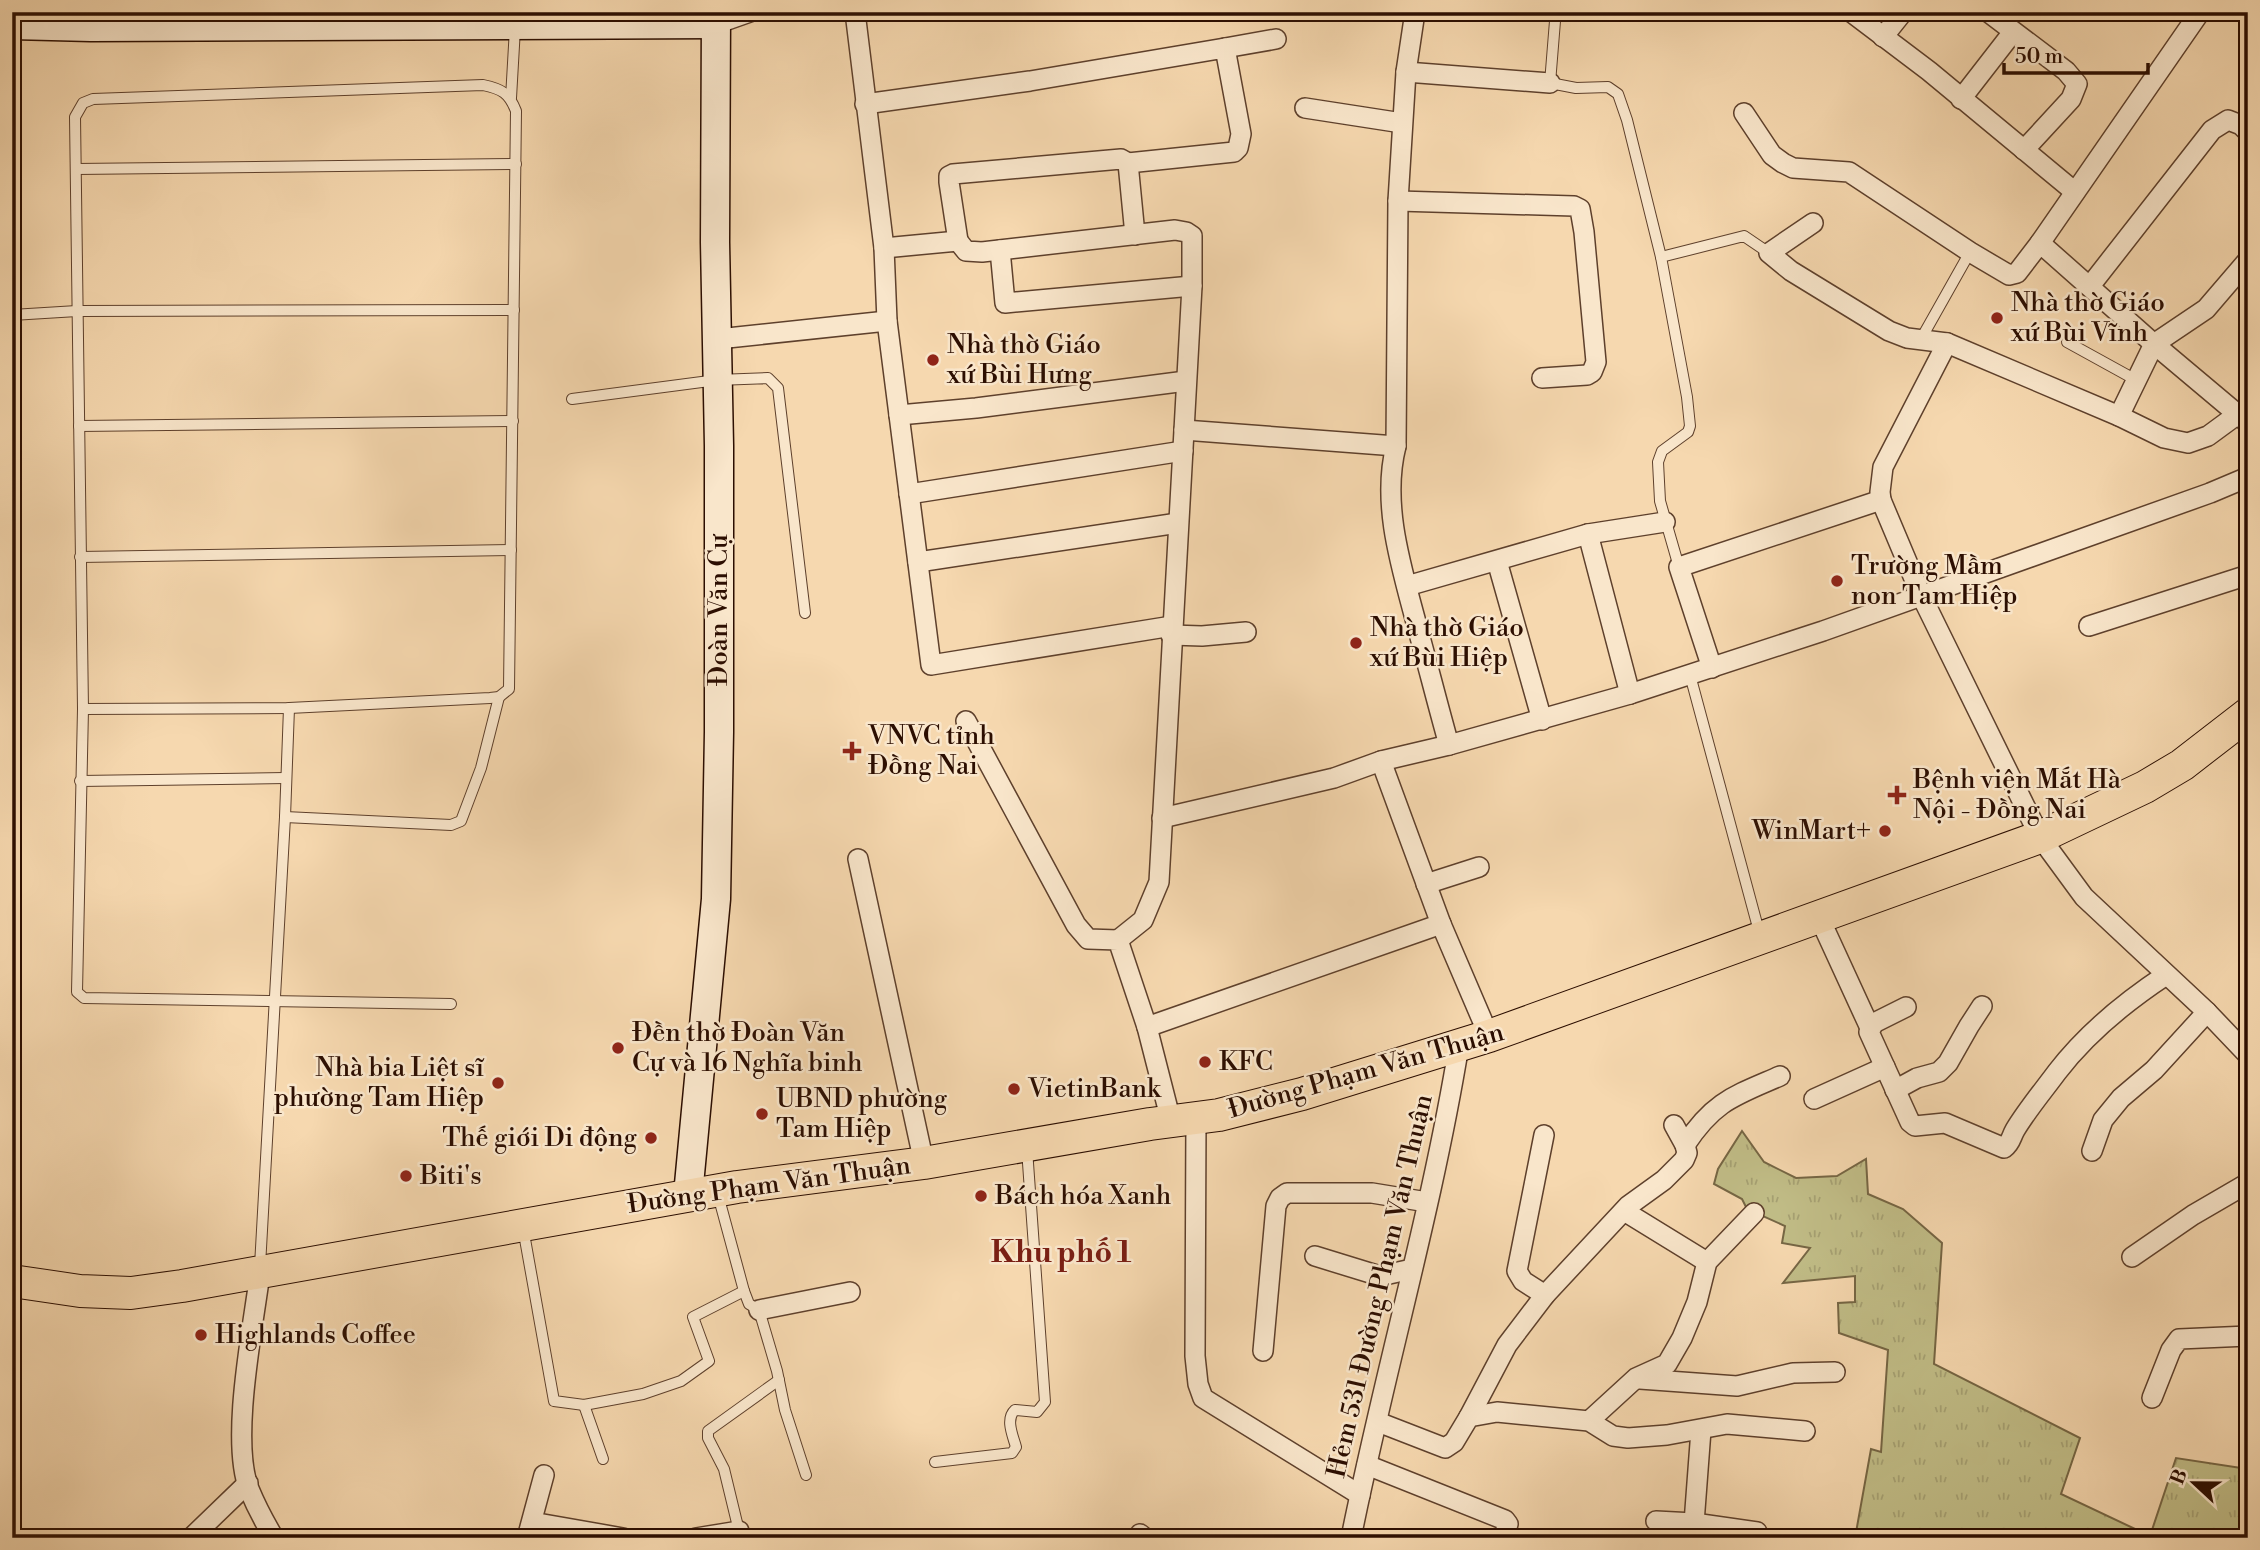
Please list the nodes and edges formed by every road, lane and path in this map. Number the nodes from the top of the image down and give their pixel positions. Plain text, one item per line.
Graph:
1 (750, 12) edge
2 (856, 12) edge
3 (1415, 12) edge
4 (1560, 12) edge
5 (1851, 12) edge
6 (1903, 12) edge
7 (1988, 12) edge
8 (2200, 12) edge
9 (716, 18) edge
10 (414, 19) edge
11 (91, 20) edge
12 (12, 25) edge
13 (515, 25) junction
14 (2014, 32) junction
15 (1883, 37) junction
16 (1276, 39) dead end
17 (1225, 48) junction
18 (1406, 72) junction
19 (1550, 83) junction
20 (511, 97) junction
21 (1961, 99) junction
22 (865, 104) junction
23 (1305, 108) dead end
24 (1744, 113) dead end
25 (1402, 123) junction
26 (2248, 132) edge
27 (2024, 150) junction
28 (1128, 163) junction
29 (516, 164) junction
30 (76, 169) junction
31 (2075, 192) junction
32 (1398, 201) junction
33 (1812, 223) dead end
34 (1135, 235) junction
35 (958, 241) junction
36 (2040, 243) junction
37 (884, 248) junction
38 (1000, 250) junction
39 (1970, 252) junction
40 (1769, 253) junction
41 (1661, 257) junction
42 (2248, 260) edge
43 (1192, 286) junction
44 (2090, 286) junction
45 (514, 310) junction
46 (77, 311) junction
47 (12, 315) edge
48 (887, 321) junction
49 (718, 339) junction
50 (1921, 340) junction
51 (2067, 342) dead end
52 (1947, 343) junction
53 (2154, 344) junction
54 (1542, 378) dead end
55 (717, 380) junction
56 (2136, 380) junction
57 (1186, 382) junction
58 (572, 399) dead end
59 (899, 415) junction
60 (2119, 416) junction
61 (2243, 418) edge
62 (513, 421) junction
63 (79, 426) junction
64 (1184, 430) junction
65 (1396, 446) junction
66 (1183, 452) junction
67 (2248, 477) edge
68 (909, 494) junction
69 (1881, 500) junction
70 (1665, 522) junction
71 (1178, 523) junction
72 (1588, 534) junction
73 (511, 550) junction
74 (80, 556) junction
75 (1497, 561) junction
76 (918, 562) junction
77 (1679, 567) junction
78 (2248, 575) edge
79 (1406, 586) junction
80 (1921, 595) junction
81 (805, 613) dead end
82 (2088, 626) dead end
83 (1172, 631) junction
84 (1246, 632) dead end
85 (1712, 668) junction
86 (1690, 675) junction
87 (1630, 694) junction
88 (499, 697) junction
89 (289, 708) junction
90 (83, 709) junction
91 (2247, 715) edge
92 (1542, 720) junction
93 (966, 721) dead end
94 (1449, 746) junction
95 (1381, 761) junction
96 (285, 778) junction
97 (80, 781) junction
98 (285, 817) junction
99 (1162, 818) junction
100 (2040, 837) junction
101 (858, 859) dead end
102 (1479, 867) dead end
103 (1426, 884) junction
104 (1819, 916) junction
105 (1441, 924) junction
106 (1761, 938) junction
107 (1118, 940) junction
108 (2166, 975) junction
109 (274, 1001) junction
110 (451, 1004) dead end
111 (1983, 1006) dead end
112 (1906, 1007) dead end
113 (2207, 1012) junction
114 (1147, 1027) junction
115 (1870, 1028) junction
116 (1489, 1036) junction
117 (1459, 1045) junction
118 (2248, 1055) edge
119 (1885, 1067) junction
120 (1780, 1076) dead end
121 (1895, 1090) junction
122 (1814, 1099) dead end
123 (1184, 1119) junction
124 (1674, 1125) dead end
125 (1544, 1135) dead end
126 (1685, 1144) junction
127 (1027, 1145) junction
128 (2092, 1152) dead end
129 (924, 1163) junction
130 (2248, 1183) edge
131 (702, 1193) junction
132 (1427, 1202) junction
133 (1623, 1211) junction
134 (1754, 1213) dead end
135 (523, 1224) junction
136 (1315, 1255) dead end
137 (2132, 1257) dead end
138 (1707, 1262) junction
139 (1412, 1269) junction
140 (260, 1273) junction
141 (12, 1281) edge
142 (744, 1291) junction
143 (850, 1292) dead end
144 (1545, 1295) junction
145 (759, 1310) junction
146 (2248, 1336) edge
147 (1263, 1351) dead end
148 (1835, 1372) dead end
149 (1636, 1378) junction
150 (779, 1380) junction
151 (2152, 1398) dead end
152 (584, 1405) junction
153 (1469, 1417) junction
154 (1589, 1421) junction
155 (1378, 1422) junction
156 (1701, 1430) junction
157 (1805, 1430) dead end
158 (603, 1459) dead end
159 (935, 1462) dead end
160 (1367, 1465) junction
161 (544, 1475) dead end
162 (806, 1475) dead end
163 (248, 1483) junction
164 (1360, 1495) junction
165 (1674, 1526) edge
166 (530, 1530) edge
167 (1757, 1532) dead end
168 (740, 1534) edge
169 (191, 1538) edge
170 (274, 1538) edge
171 (623, 1538) edge
172 (696, 1538) edge
173 (1351, 1538) edge
174 (1503, 1538) edge

1 - 9 street
2 - 22 street
3 - 18 street
4 - 19 lane
5 - 15 street
6 - 15 street
7 - 14 street
8 - 31 street
9 - 13 street
9 - 49 street, Đoàn Văn Cự
10 - 11 street
10 - 13 street
11 - 12 street
13 - 20 lane
14 - 21 street
14 - 27 street
15 - 21 street
16 - 17 street
17 - 22 street
17 - 28 street
18 - 19 street
18 - 25 street
19 - 41 lane
20 - 29 lane
20 - 30 lane
21 - 27 street
22 - 37 street
23 - 25 street
24 - 39 street
25 - 32 street
26 - 44 street
27 - 31 street
28 - 34 street
28 - 35 street
29 - 30 lane
29 - 45 lane
30 - 46 lane
31 - 36 street
32 - 54 street
32 - 65 street
33 - 40 street
34 - 38 street
34 - 43 street
35 - 37 street
35 - 38 street
36 - 39 street
36 - 44 street
37 - 48 street
38 - 43 street
39 - 50 lane
40 - 41 lane
40 - 50 street
41 - 70 lane
42 - 53 street
43 - 57 street
44 - 53 street
45 - 46 lane
45 - 62 lane
46 - 47 lane
46 - 63 lane
48 - 49 street
48 - 59 street
49 - 55 street, Đoàn Văn Cự
50 - 52 street
51 - 56 lane
52 - 60 street
52 - 69 street
53 - 56 street
53 - 61 street
55 - 58 lane
55 - 81 lane
55 - 131 street, Đoàn Văn Cự
56 - 60 street
57 - 59 street
57 - 64 street
59 - 68 street
60 - 61 street
62 - 63 lane
62 - 73 lane
63 - 74 lane
64 - 65 street
64 - 66 street
65 - 79 street
66 - 68 street
66 - 71 street
67 - 80 street
68 - 76 street
69 - 77 street
69 - 80 street
70 - 72 street
70 - 77 lane
71 - 76 street
71 - 83 street
72 - 75 street
72 - 87 street
73 - 74 lane
73 - 88 lane
74 - 90 lane
75 - 79 street
75 - 92 street
76 - 83 street
77 - 85 street
78 - 82 street
79 - 94 street
80 - 85 street
80 - 100 street
83 - 84 street
83 - 99 street
85 - 86 street
86 - 87 street
86 - 106 lane
87 - 92 street
88 - 89 lane
88 - 98 lane
89 - 90 lane
89 - 96 lane
90 - 97 lane
91 - 100 main road, Đường Phạm Văn Thuận
92 - 94 street
93 - 107 street
94 - 95 street
95 - 99 street
95 - 103 street
96 - 97 lane
96 - 98 lane
97 - 109 lane
98 - 109 lane
99 - 107 street
100 - 104 main road, Đường Phạm Văn Thuận
100 - 108 street
101 - 129 street
102 - 103 street
103 - 105 street
104 - 106 main road, Đường Phạm Văn Thuận
104 - 115 street
105 - 114 street
105 - 116 street
106 - 116 main road, Đường Phạm Văn Thuận
107 - 114 street
108 - 113 street
108 - 121 street
109 - 110 lane
109 - 140 lane
111 - 121 street
112 - 115 street
113 - 118 street
113 - 128 street
114 - 123 street
115 - 119 street
116 - 117 main road, Đường Phạm Văn Thuận
117 - 123 main road, Đường Phạm Văn Thuận
117 - 132 street, Hẻm 531 Đường Phạm Văn Thuận
119 - 121 street
119 - 122 street
120 - 126 street
123 - 127 main road, Đường Phạm Văn Thuận
123 - 164 street
124 - 126 street
125 - 144 street
126 - 133 street
127 - 129 main road, Đường Phạm Văn Thuận
127 - 159 lane
129 - 131 main road, Đường Phạm Văn Thuận
130 - 137 street
131 - 135 main road, Đường Phạm Văn Thuận
131 - 142 lane
132 - 139 street, Hẻm 531 Đường Phạm Văn Thuận
132 - 147 street
133 - 138 street
133 - 144 street
134 - 138 street
135 - 140 main road, Đường Phạm Văn Thuận
135 - 152 lane
136 - 139 street
138 - 149 street
139 - 155 street, Hẻm 531 Đường Phạm Văn Thuận
140 - 141 main road, Đường Phạm Văn Thuận
140 - 163 street
142 - 145 lane
142 - 152 lane
143 - 145 street
144 - 153 street
145 - 150 lane
146 - 151 street
148 - 149 street
149 - 154 street
150 - 162 lane
150 - 168 lane
152 - 158 lane
153 - 154 street
153 - 155 street
154 - 156 street
155 - 160 street, Hẻm 531 Đường Phạm Văn Thuận
156 - 157 street
156 - 165 street
160 - 164 street, Hẻm 531 Đường Phạm Văn Thuận
160 - 174 street
161 - 166 street
163 - 169 street
163 - 170 street
164 - 173 street, Hẻm 531 Đường Phạm Văn Thuận
165 - 167 street
166 - 171 street
168 - 172 street

